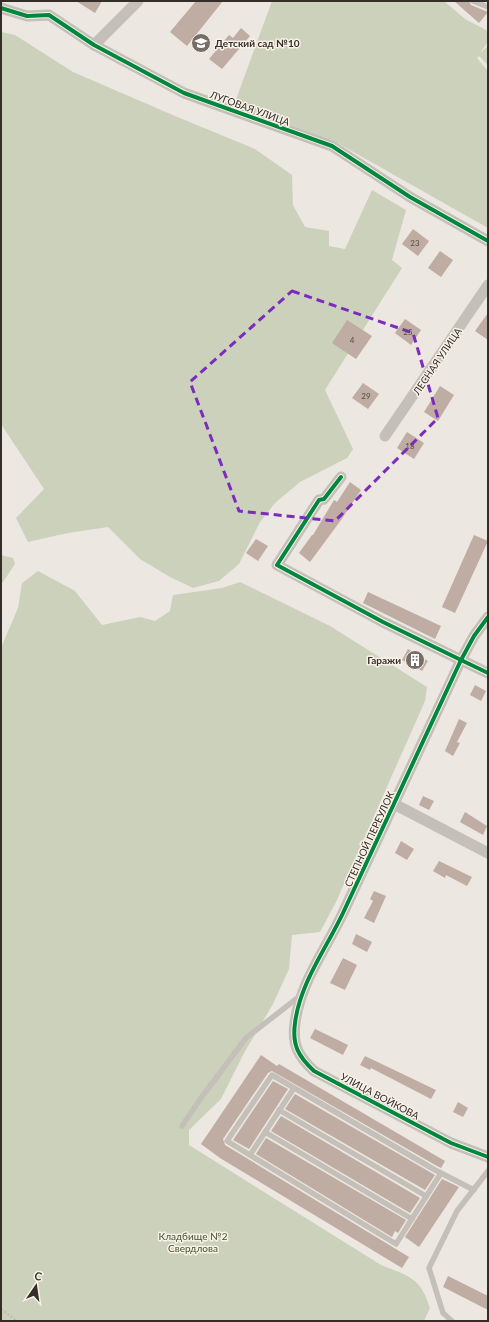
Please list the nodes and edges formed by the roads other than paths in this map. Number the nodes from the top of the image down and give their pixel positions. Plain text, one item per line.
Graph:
1 (138, 1) edge
2 (472, 1) edge
3 (488, 7) edge
4 (1, 8) edge
5 (94, 45) junction
6 (488, 241) edge
7 (488, 285) edge
8 (385, 436) dead end
9 (341, 477) dead end
10 (488, 617) edge
11 (461, 660) junction
12 (488, 673) edge
13 (394, 804) junction
14 (488, 853) edge
15 (301, 994) junction
16 (294, 1024) joint
17 (294, 1088) junction
18 (279, 1110) junction
19 (182, 1126) dead end
20 (265, 1132) junction
21 (250, 1155) junction
22 (488, 1157) edge
23 (488, 1171) edge
24 (441, 1173) junction
25 (474, 1190) junction
26 (426, 1196) junction
27 (412, 1219) junction
28 (452, 1321) edge

1 - 5 street
2 - 3 lane
4 - 5 street, ЛУГОВАЯ УЛИЦА
5 - 6 street, ЛУГОВАЯ УЛИЦА
7 - 8 street, ЛЕСНАЯ УЛИЦА
9 - 11 street
10 - 11 street, СТЕПНОЙ ПЕРЕУЛОК
11 - 12 street
11 - 13 street, СТЕПНОЙ ПЕРЕУЛОК
13 - 14 street
13 - 15 street, СТЕПНОЙ ПЕРЕУЛОК
15 - 16 street, СТЕПНОЙ ПЕРЕУЛОК
15 - 19 lane
16 - 22 street, УЛИЦА ВОЙКОВА
17 - 18 lane
17 - 21 lane
17 - 24 lane
18 - 20 lane
18 - 26 lane
20 - 21 lane
20 - 27 lane
21 - 27 lane
23 - 25 lane
24 - 25 lane
24 - 26 lane
25 - 28 lane
26 - 27 lane

